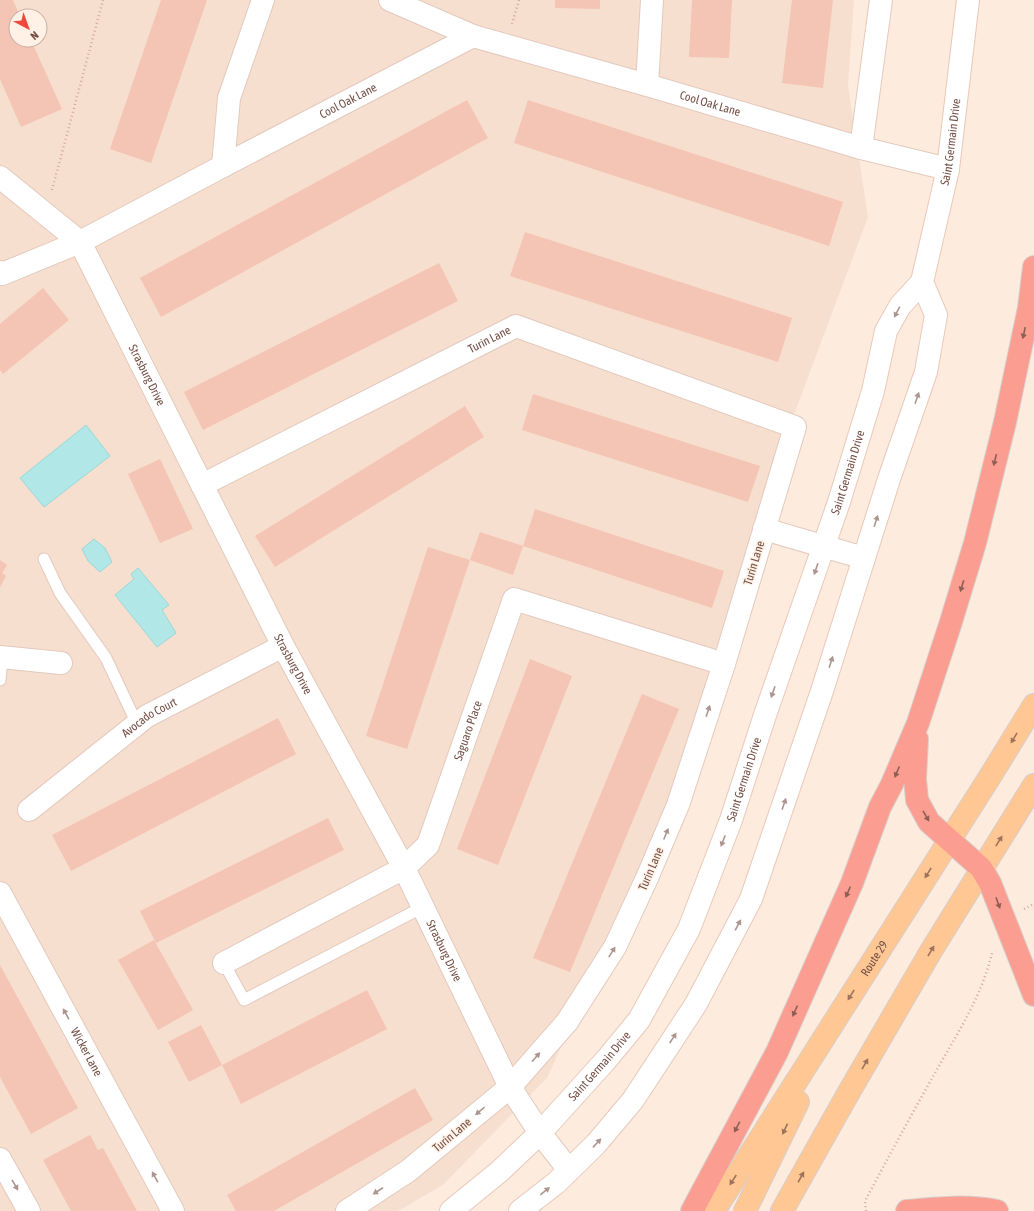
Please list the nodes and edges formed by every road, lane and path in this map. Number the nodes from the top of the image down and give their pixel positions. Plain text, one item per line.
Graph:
1 (103, 0) edge
2 (264, 0) edge
3 (390, 0) edge
4 (652, 0) edge
5 (881, 0) edge
6 (968, 0) edge
7 (473, 36) junction
8 (647, 84) junction
9 (861, 148) junction
10 (223, 166) junction
11 (948, 169) junction
12 (0, 177) edge
13 (45, 214) junction
14 (80, 242) junction
15 (1034, 267) edge
16 (0, 272) edge
17 (922, 282) junction
18 (202, 485) junction
19 (764, 529) junction
20 (823, 547) junction
21 (864, 558) junction
22 (44, 559) dead end
23 (282, 646) junction
24 (1, 657) edge
25 (61, 663) dead end
26 (724, 664) junction
27 (0, 680) edge
28 (1034, 704) edge
29 (918, 723) junction
30 (137, 724) junction
31 (1034, 785) edge
32 (29, 810) dead end
33 (949, 840) junction
34 (404, 868) junction
35 (981, 868) junction
36 (0, 893) edge
37 (1034, 904) edge
38 (423, 907) junction
39 (1007, 927) junction
40 (224, 963) joint
41 (1034, 994) edge
42 (837, 1017) junction
43 (510, 1086) junction
44 (540, 1133) junction
45 (1, 1164) edge
46 (569, 1170) junction
47 (29, 1211) edge
48 (173, 1211) edge
49 (347, 1211) edge
50 (451, 1211) edge
51 (520, 1211) edge
52 (692, 1211) edge
53 (714, 1211) edge
54 (745, 1211) edge
55 (782, 1211) edge
56 (866, 1211) edge
57 (907, 1211) edge
58 (997, 1211) edge

1 - 13 path
2 - 10 street
3 - 7 street, Cool Oak Lane
4 - 8 street
5 - 9 street
6 - 11 street, Saint Germain Drive
7 - 8 street, Cool Oak Lane
7 - 10 street, Cool Oak Lane
8 - 9 street, Cool Oak Lane
9 - 11 street, Cool Oak Lane
10 - 14 street, Cool Oak Lane
11 - 17 street, Saint Germain Drive
12 - 13 street, Strasburg Drive
13 - 14 street, Strasburg Drive
14 - 16 street, Cool Oak Lane
14 - 18 street, Strasburg Drive
15 -> 29 highway
17 -> 20 street, Saint Germain Drive
21 -> 17 street
18 - 19 street, Turin Lane
18 - 23 street, Strasburg Drive
19 - 20 street
19 - 26 street, Turin Lane
20 - 21 street
20 -> 44 street, Saint Germain Drive
46 -> 21 street
22 - 30 lane
23 - 30 street, Avocado Court
23 - 34 street, Strasburg Drive
24 - 25 street
24 - 27 lane
26 - 34 street, Saguaro Place
43 -> 26 street, Turin Lane
28 -> 33 main road, Route 29
29 -> 33 highway
29 -> 52 highway
30 - 32 street, Avocado Court
35 -> 31 main road
33 - 35 highway
33 -> 42 main road, Route 29
34 - 38 street, Strasburg Drive
34 - 40 street, Saguaro Place
35 -> 39 highway
55 -> 35 main road
48 -> 36 street, Wicker Lane
37 - 39 path
38 - 40 lane
38 - 43 street, Strasburg Drive
39 - 41 highway
39 - 56 path
42 -> 53 main road, Route 29
42 -> 54 main road
43 - 44 street, Strasburg Drive
43 -> 49 street, Turin Lane
44 - 46 street, Strasburg Drive
44 - 50 street, Saint Germain Drive
45 -> 47 street
51 -> 46 street
57 - 58 highway

